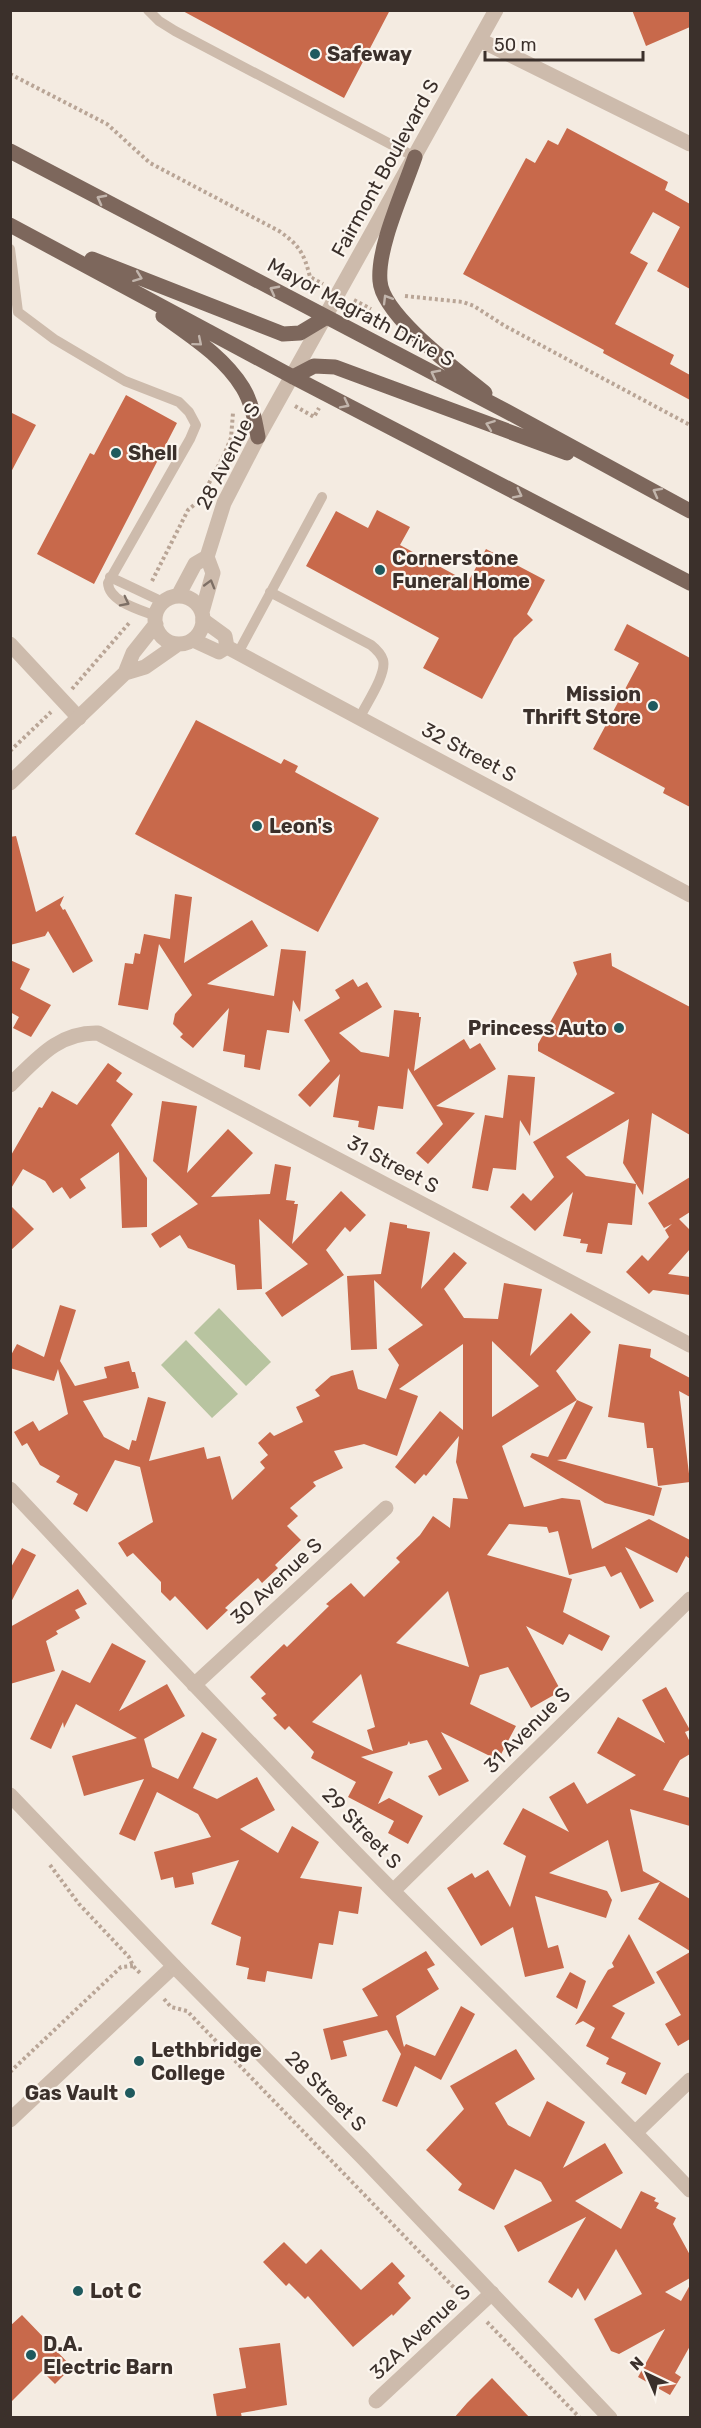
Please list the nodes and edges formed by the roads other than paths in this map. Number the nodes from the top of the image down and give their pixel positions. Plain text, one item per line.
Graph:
1 (148, 10) edge
2 (496, 10) edge
3 (480, 40) junction
4 (690, 144) edge
5 (12, 154) edge
6 (415, 157) junction
7 (10, 225) edge
8 (24, 233) junction
9 (10, 249) edge
10 (117, 282) junction
11 (14, 313) edge
12 (326, 318) junction
13 (293, 377) junction
14 (506, 411) junction
15 (258, 437) junction
16 (623, 474) junction
17 (322, 497) dead end
18 (690, 511) edge
19 (207, 557) junction
20 (110, 577) junction
21 (690, 583) edge
22 (270, 592) junction
23 (178, 596) junction
24 (158, 614) junction
25 (203, 616) junction
26 (194, 640) junction
27 (10, 644) edge
28 (178, 644) junction
29 (233, 650) junction
30 (124, 673) junction
31 (360, 717) junction
32 (79, 718) junction
33 (10, 783) edge
34 (690, 896) edge
35 (10, 1085) edge
36 (690, 1345) edge
37 (10, 1489) edge
38 (387, 1508) dead end
39 (690, 1599) edge
40 (194, 1685) junction
41 (10, 1795) edge
42 (393, 1891) junction
43 (174, 1966) junction
44 (690, 2080) edge
45 (10, 2120) edge
46 (636, 2132) junction
47 (690, 2190) edge
48 (492, 2293) junction
49 (376, 2401) dead end
50 (610, 2418) edge

1 - 6 lane
2 - 3 street, Fairmont Boulevard S
3 - 4 street
3 - 6 street, Fairmont Boulevard S
12 -> 5 main road, Mayor Magrath Drive S
6 - 12 street, Fairmont Boulevard S
14 -> 6 main road
7 - 8 main road
8 - 10 main road
8 -> 12 main road
9 - 11 lane
10 - 13 main road
10 -> 15 main road
11 - 20 lane
12 - 13 street, Fairmont Boulevard S
14 -> 12 main road, Mayor Magrath Drive S
13 - 15 street, 28 Avenue S
16 -> 13 main road
13 -> 21 main road
14 - 16 main road, Mayor Magrath Drive S
15 - 19 street, 28 Avenue S
18 -> 16 main road, Mayor Magrath Drive S
17 - 22 lane
19 - 23 street, 28 Avenue S
25 -> 19 street, 28 Avenue S
20 - 24 lane
20 -> 24 lane
22 - 29 lane
22 - 31 lane
23 - 24 street
23 - 25 street
24 - 28 street
24 - 30 street
25 - 26 street, 28 Avenue S
25 - 29 street, 32 Street S
26 - 28 street
26 - 29 street, 32 Street S
27 - 32 street
28 - 30 street
29 - 31 street, 32 Street S
30 - 32 street
31 - 34 street, 32 Street S
32 - 33 street
35 - 36 street, 31 Street S
37 - 40 street, 29 Street S
38 - 40 street, 30 Avenue S
39 - 42 street, 31 Avenue S
40 - 42 street, 29 Street S
41 - 43 street, 28 Street S
42 - 46 street, 29 Street S
43 - 45 street
43 - 48 street, 28 Street S
44 - 46 street
46 - 47 street, 29 Street S
48 - 49 street, 32A Avenue S
48 - 50 street, 28 Street S

